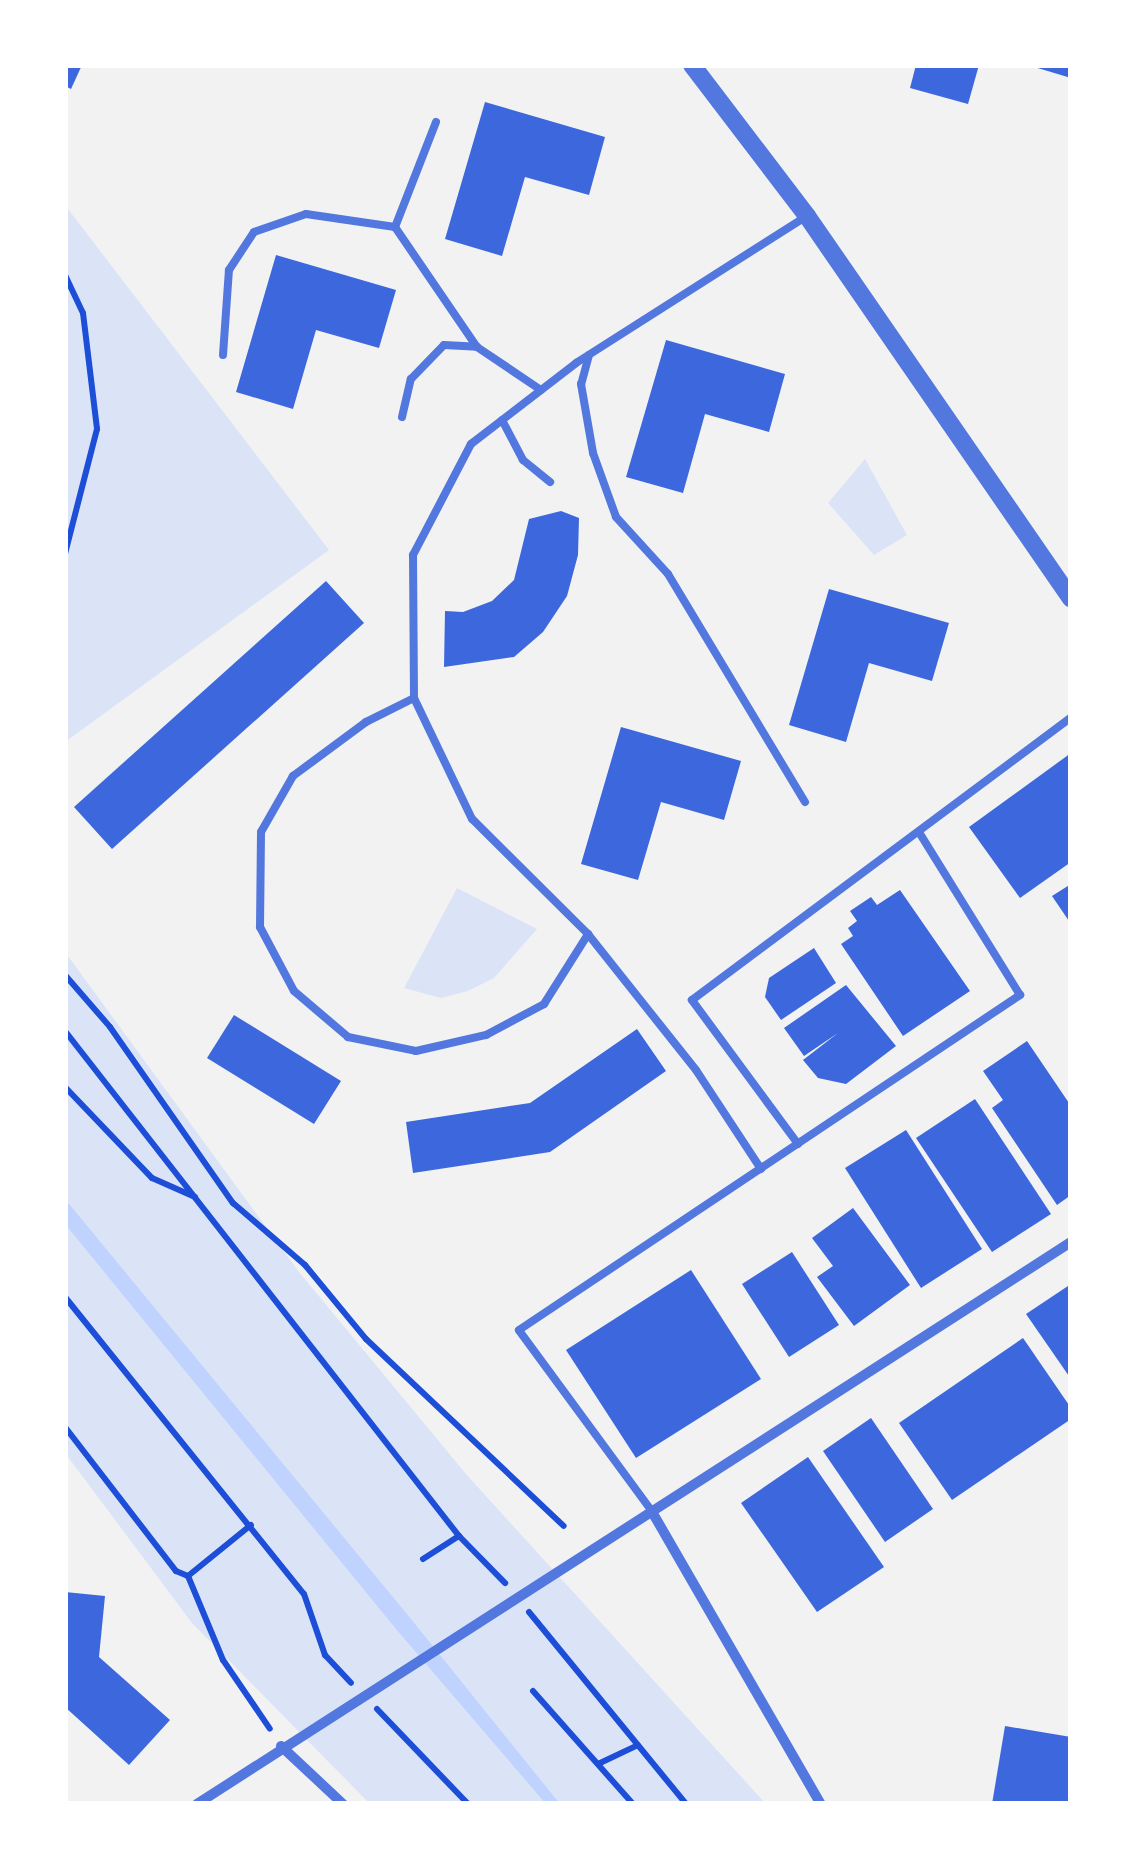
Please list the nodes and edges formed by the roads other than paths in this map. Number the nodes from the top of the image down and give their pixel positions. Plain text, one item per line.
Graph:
1 (692, 65) edge
2 (436, 122) dead end
3 (807, 216) junction
4 (395, 227) junction
5 (477, 347) junction
6 (588, 354) junction
7 (222, 355) dead end
8 (541, 390) junction
9 (402, 417) dead end
10 (502, 420) junction
11 (550, 482) dead end
12 (1071, 599) edge
13 (414, 698) junction
14 (1071, 718) edge
15 (805, 802) dead end
16 (919, 832) junction
17 (588, 934) junction
18 (798, 1144) junction
19 (761, 1169) junction
20 (1071, 1242) edge
21 (651, 1510) junction
22 (281, 1746) junction
23 (197, 1804) edge
24 (343, 1804) edge
25 (821, 1804) edge

1 - 3 street
2 - 4 lane
3 - 6 lane
3 - 12 street
4 - 5 lane
4 - 7 lane
5 - 8 lane
5 - 9 lane
6 - 8 lane
6 - 15 lane
8 - 10 lane
10 - 11 lane
10 - 13 lane
13 - 17 lane
13 - 17 lane
14 - 16 lane
16 - 18 lane
16 - 18 lane
17 - 19 lane
18 - 19 lane
19 - 21 lane
20 - 21 street
21 - 22 street
21 - 25 street
22 - 23 street
22 - 24 street

